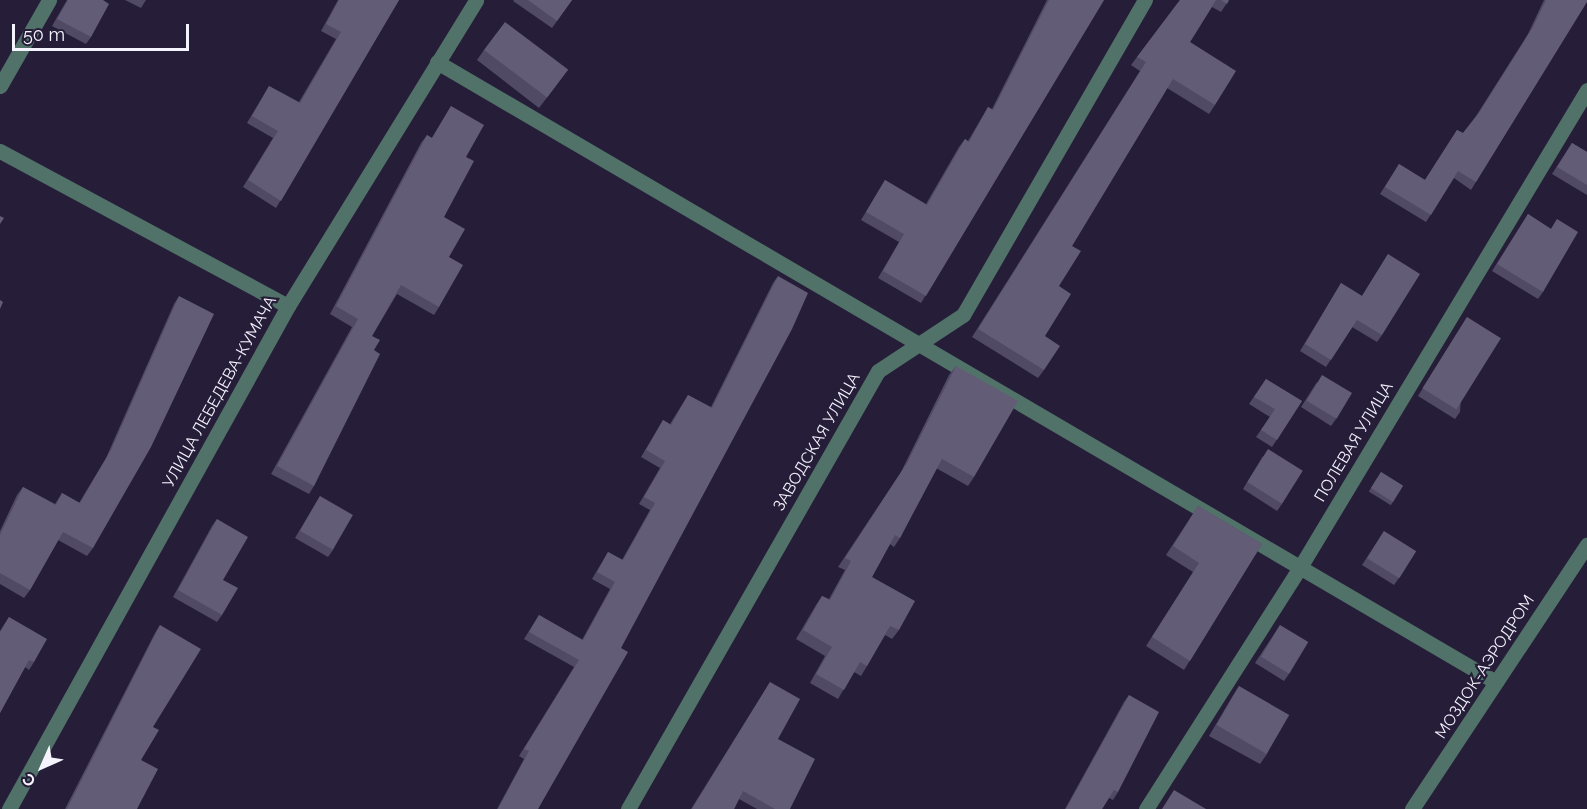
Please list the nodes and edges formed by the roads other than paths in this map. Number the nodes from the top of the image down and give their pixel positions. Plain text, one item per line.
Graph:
1 (49, 0) edge
2 (476, 0) edge
3 (1145, 0) edge
4 (438, 62) junction
5 (0, 86) edge
6 (1587, 90) edge
7 (0, 151) edge
8 (288, 306) junction
9 (922, 342) junction
10 (1587, 545) edge
11 (1302, 564) junction
12 (1496, 682) junction
13 (9, 809) edge
14 (628, 809) edge
15 (1146, 809) edge
16 (1412, 809) edge

1 - 5 street
2 - 4 street, УЛИЦА ЛЕБЕДЕВА-КУМАЧА
3 - 9 street, ЗАВОДСКАЯ УЛИЦА
4 - 8 street, УЛИЦА ЛЕБЕДЕВА-КУМАЧА
4 - 9 street
6 - 11 street, ПОЛЕВАЯ УЛИЦА
7 - 8 street
8 - 13 street, УЛИЦА ЛЕБЕДЕВА-КУМАЧА
9 - 11 street
9 - 14 street, ЗАВОДСКАЯ УЛИЦА
10 - 12 street, МОЗДОК-АЭРОДРОМ
11 - 12 street
11 - 15 street, ПОЛЕВАЯ УЛИЦА
12 - 16 street, МОЗДОК-АЭРОДРОМ

